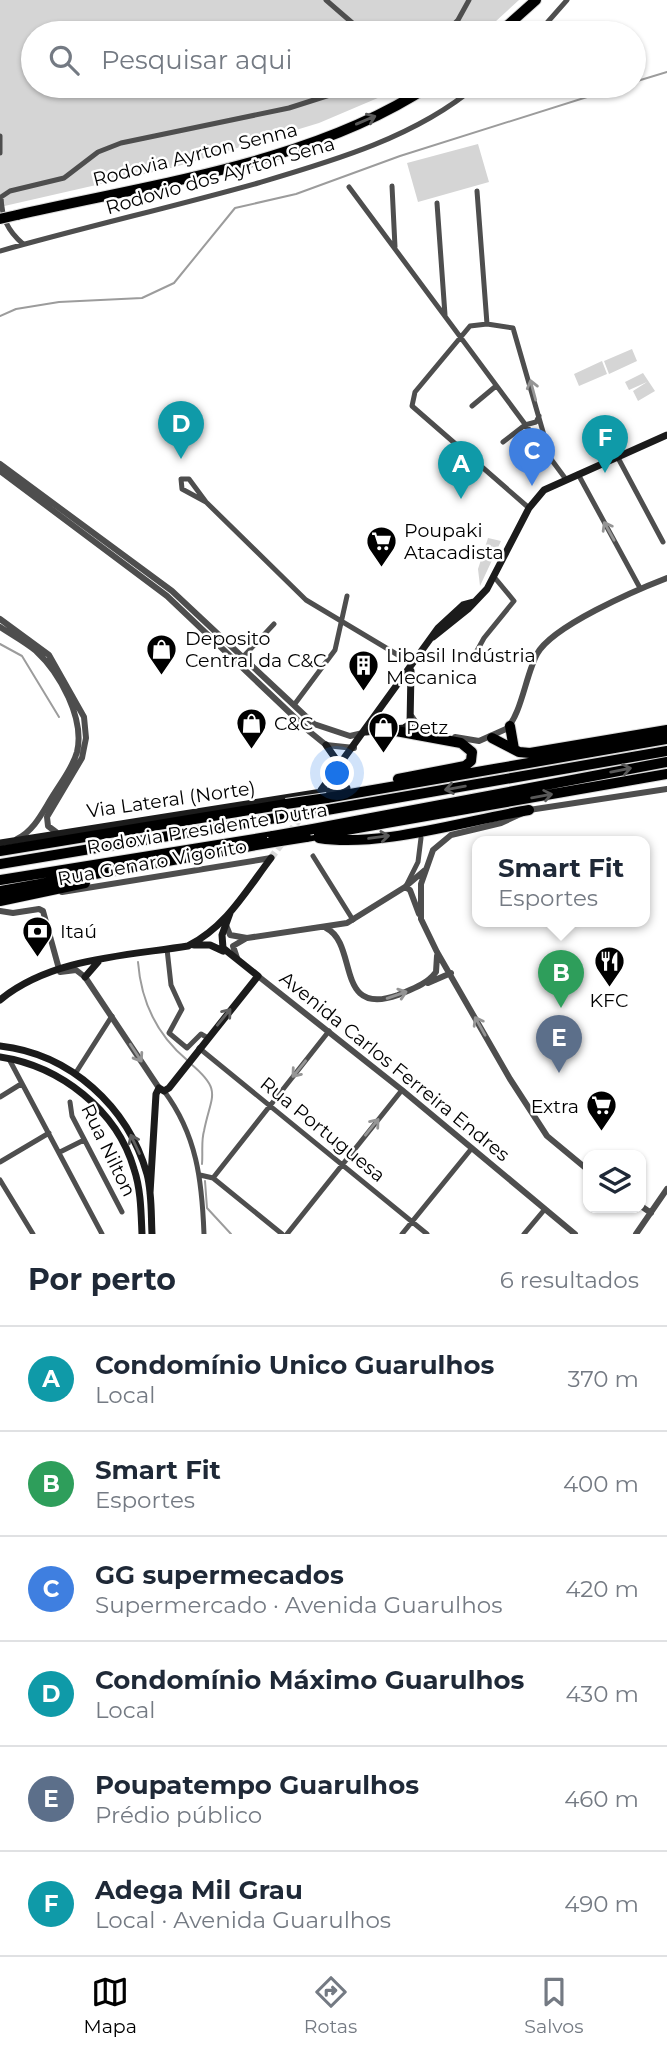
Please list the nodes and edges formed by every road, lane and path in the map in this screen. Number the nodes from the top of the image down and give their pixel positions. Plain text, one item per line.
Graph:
1 (326, 0) edge
2 (469, 0) edge
3 (536, 0) edge
4 (567, 0) edge
5 (350, 21) edge
6 (457, 21) edge
7 (512, 21) edge
8 (549, 21) edge
9 (320, 98) edge
10 (408, 98) edge
11 (458, 98) edge
12 (0, 136) edge
13 (0, 153) edge
14 (393, 186) dead end
15 (349, 187) dead end
16 (477, 191) dead end
17 (0, 194) edge
18 (437, 203) dead end
19 (0, 219) edge
20 (23, 244) junction
21 (395, 247) junction
22 (0, 251) edge
23 (445, 315) junction
24 (487, 324) junction
25 (460, 337) junction
26 (496, 386) junction
27 (472, 406) dead end
28 (540, 415) junction
29 (525, 425) junction
30 (667, 435) edge
31 (503, 442) dead end
32 (550, 456) junction
33 (617, 456) junction
34 (0, 464) edge
35 (0, 471) edge
36 (577, 473) junction
37 (565, 478) junction
38 (206, 502) junction
39 (529, 508) junction
40 (663, 542) dead end
41 (495, 578) junction
42 (667, 578) edge
43 (640, 588) junction
44 (347, 596) dead end
45 (0, 619) edge
46 (340, 623) junction
47 (274, 624) dead end
48 (0, 627) edge
49 (243, 657) junction
50 (473, 658) dead end
51 (413, 666) junction
52 (266, 678) junction
53 (260, 685) junction
54 (391, 694) junction
55 (410, 699) junction
56 (294, 705) junction
57 (412, 718) junction
58 (315, 725) junction
59 (510, 726) junction
60 (386, 729) junction
61 (667, 730) edge
62 (365, 732) junction
63 (310, 733) junction
64 (492, 738) junction
65 (667, 739) edge
66 (326, 745) junction
67 (354, 748) junction
68 (514, 750) junction
69 (667, 751) edge
70 (667, 762) edge
71 (340, 765) junction
72 (667, 774) edge
73 (347, 788) junction
74 (667, 789) edge
75 (327, 794) junction
76 (529, 810) junction
77 (219, 828) junction
78 (56, 832) junction
79 (310, 834) junction
80 (421, 838) dead end
81 (14, 840) junction
82 (270, 840) junction
83 (0, 842) edge
84 (0, 851) edge
85 (313, 856) dead end
86 (0, 858) edge
87 (271, 858) joint
88 (0, 864) edge
89 (129, 869) junction
90 (425, 870) junction
91 (0, 880) edge
92 (405, 887) junction
93 (0, 891) edge
94 (0, 903) edge
95 (0, 911) edge
96 (230, 913) junction
97 (421, 919) junction
98 (350, 921) junction
99 (226, 923) junction
100 (324, 927) junction
101 (339, 937) junction
102 (247, 938) junction
103 (188, 946) junction
104 (167, 949) junction
105 (437, 952) junction
106 (227, 953) junction
107 (101, 960) junction
108 (240, 963) junction
109 (55, 971) junction
110 (451, 973) junction
111 (258, 976) junction
112 (85, 977) junction
113 (420, 986) junction
114 (0, 1000) edge
115 (111, 1016) junction
116 (329, 1031) junction
117 (208, 1038) junction
118 (1, 1047) edge
119 (199, 1048) junction
120 (0, 1057) edge
121 (9, 1059) junction
122 (21, 1060) junction
123 (16, 1070) junction
124 (75, 1074) junction
125 (21, 1084) junction
126 (164, 1089) junction
127 (402, 1090) junction
128 (0, 1097) edge
129 (70, 1102) dead end
130 (269, 1106) junction
131 (49, 1133) junction
132 (84, 1140) junction
133 (472, 1148) junction
134 (60, 1152) junction
135 (0, 1162) edge
136 (341, 1164) junction
137 (583, 1166) edge
138 (200, 1175) junction
139 (213, 1178) junction
140 (0, 1180) edge
141 (667, 1189) edge
142 (150, 1193) junction
143 (545, 1209) junction
144 (646, 1210) edge
145 (121, 1212) dead end
146 (651, 1213) junction
147 (412, 1223) junction
148 (33, 1234) edge
149 (102, 1234) edge
150 (142, 1234) edge
151 (152, 1234) edge
152 (204, 1234) edge
153 (284, 1234) edge
154 (402, 1234) edge
155 (427, 1234) edge
156 (524, 1234) edge
157 (575, 1234) edge
158 (636, 1234) edge

1 - 5 street
2 - 6 street
3 - 7 highway
4 - 8 street
9 - 17 street
19 -> 10 highway, Rodovia Ayrton Senna, bridge
11 - 20 street, Rodovio dos Ayrton Sena
12 - 13 street
14 - 21 street
15 - 21 street
16 - 24 street
17 - 20 street
18 - 23 street
20 - 22 street, Rodovio dos Ayrton Sena
21 - 23 street
23 - 25 street
24 - 25 street
28 -> 24 street
25 - 26 street
25 - 39 street
26 - 27 street
26 - 29 street
28 - 29 street
28 - 32 street
29 - 31 street
29 - 32 street
30 - 33 main road
32 - 37 street
33 - 36 main road
33 - 40 street
34 - 49 street
35 - 53 street
36 - 37 main road
43 -> 36 street
37 - 39 main road
38 - 38 street
38 - 46 street
39 - 41 main road
41 - 50 street
41 - 51 main road
42 - 43 street
43 - 59 street
44 - 46 street
45 - 78 street
46 - 51 street
46 - 56 street
47 - 49 street
48 - 81 street
49 - 52 street
51 - 54 main road
51 - 55 main road
52 - 53 street
52 - 56 street
53 - 63 street
54 - 55 main road
54 - 62 main road
55 - 57 main road
56 - 58 street
57 - 60 main road
57 - 64 street
58 - 62 street
58 - 63 street
59 - 64 street
59 - 68 highway
60 - 62 main road
60 - 73 highway
61 - 68 highway
62 - 67 main road
63 - 66 street
64 - 68 highway
65 - 75 highway, Rodovia Presidente Dutra
66 - 67 street
66 - 71 main road
67 - 71 main road
69 -> 77 highway, Rodovia Presidente Dutra, bridge
79 -> 70 highway, Rodovia Presidente Dutra
71 - 75 main road
79 -> 72 highway, Rodovia Presidente Dutra
73 - 75 highway
73 - 78 main road, Via Lateral (Norte)
74 - 76 street
75 - 84 highway, Rodovia Presidente Dutra, bridge
79 -> 76 highway
76 - 90 street
77 - 86 highway
77 - 88 highway, Rodovia Presidente Dutra
78 - 81 main road, Via Lateral (Norte)
79 - 82 highway, Rodovia Presidente Dutra, bridge
80 - 92 street
81 - 83 main road, Via Lateral (Norte)
82 - 89 highway, Rodovia Presidente Dutra
82 - 91 highway, Rodovia Presidente Dutra
85 - 98 street
87 - 94 street, Rua Genaro Vigorito
87 - 96 main road
89 - 93 highway, Rodovia Presidente Dutra
89 - 94 highway
90 - 92 street
90 - 97 street
92 - 97 street
92 - 98 street
95 - 109 street
96 - 99 main road
96 - 103 main road
97 - 105 street
98 - 100 street
98 - 101 street
99 - 102 street
99 - 106 main road
100 - 101 street
100 - 102 street
101 -> 113 street
102 - 108 street
103 - 104 main road
103 - 106 main road
104 - 107 main road
104 - 117 street
105 - 110 street
105 - 113 street
106 - 108 main road, Avenida Carlos Ferreira Endres
107 - 109 main road
107 - 112 main road
108 - 111 main road, Avenida Carlos Ferreira Endres
109 - 112 street
109 - 114 main road
110 - 113 street
137 -> 110 street
111 - 116 street, Avenida Carlos Ferreira Endres
117 -> 111 main road
112 - 115 street
115 - 124 street
115 -> 126 street
116 - 127 street, Avenida Carlos Ferreira Endres
116 -> 130 street
117 - 119 main road
118 - 124 main road
119 - 126 main road
119 - 130 street, Rua Portuguesa
120 - 121 main road
121 - 122 main road
121 - 123 street
122 - 123 street
122 - 150 main road
123 - 125 street
142 -> 124 main road
125 - 128 street
125 - 131 street
126 - 138 street
126 - 142 main road
127 - 133 street, Avenida Carlos Ferreira Endres
136 -> 127 street
129 - 132 street, Rua Nilton
130 - 136 street, Rua Portuguesa
130 - 139 street
131 - 134 street
131 - 135 street
132 - 134 street
132 - 145 street, Rua Nilton
133 - 143 street, Avenida Carlos Ferreira Endres
133 - 147 street
134 - 149 street
136 - 147 street, Rua Portuguesa
136 - 153 street
138 - 139 street
138 - 152 street
139 - 153 street
140 - 148 street
141 - 146 street
142 - 151 main road
143 - 156 street
143 - 157 street, Avenida Carlos Ferreira Endres
144 - 146 street
146 - 158 street
147 - 154 street
147 - 155 street, Rua Portuguesa

